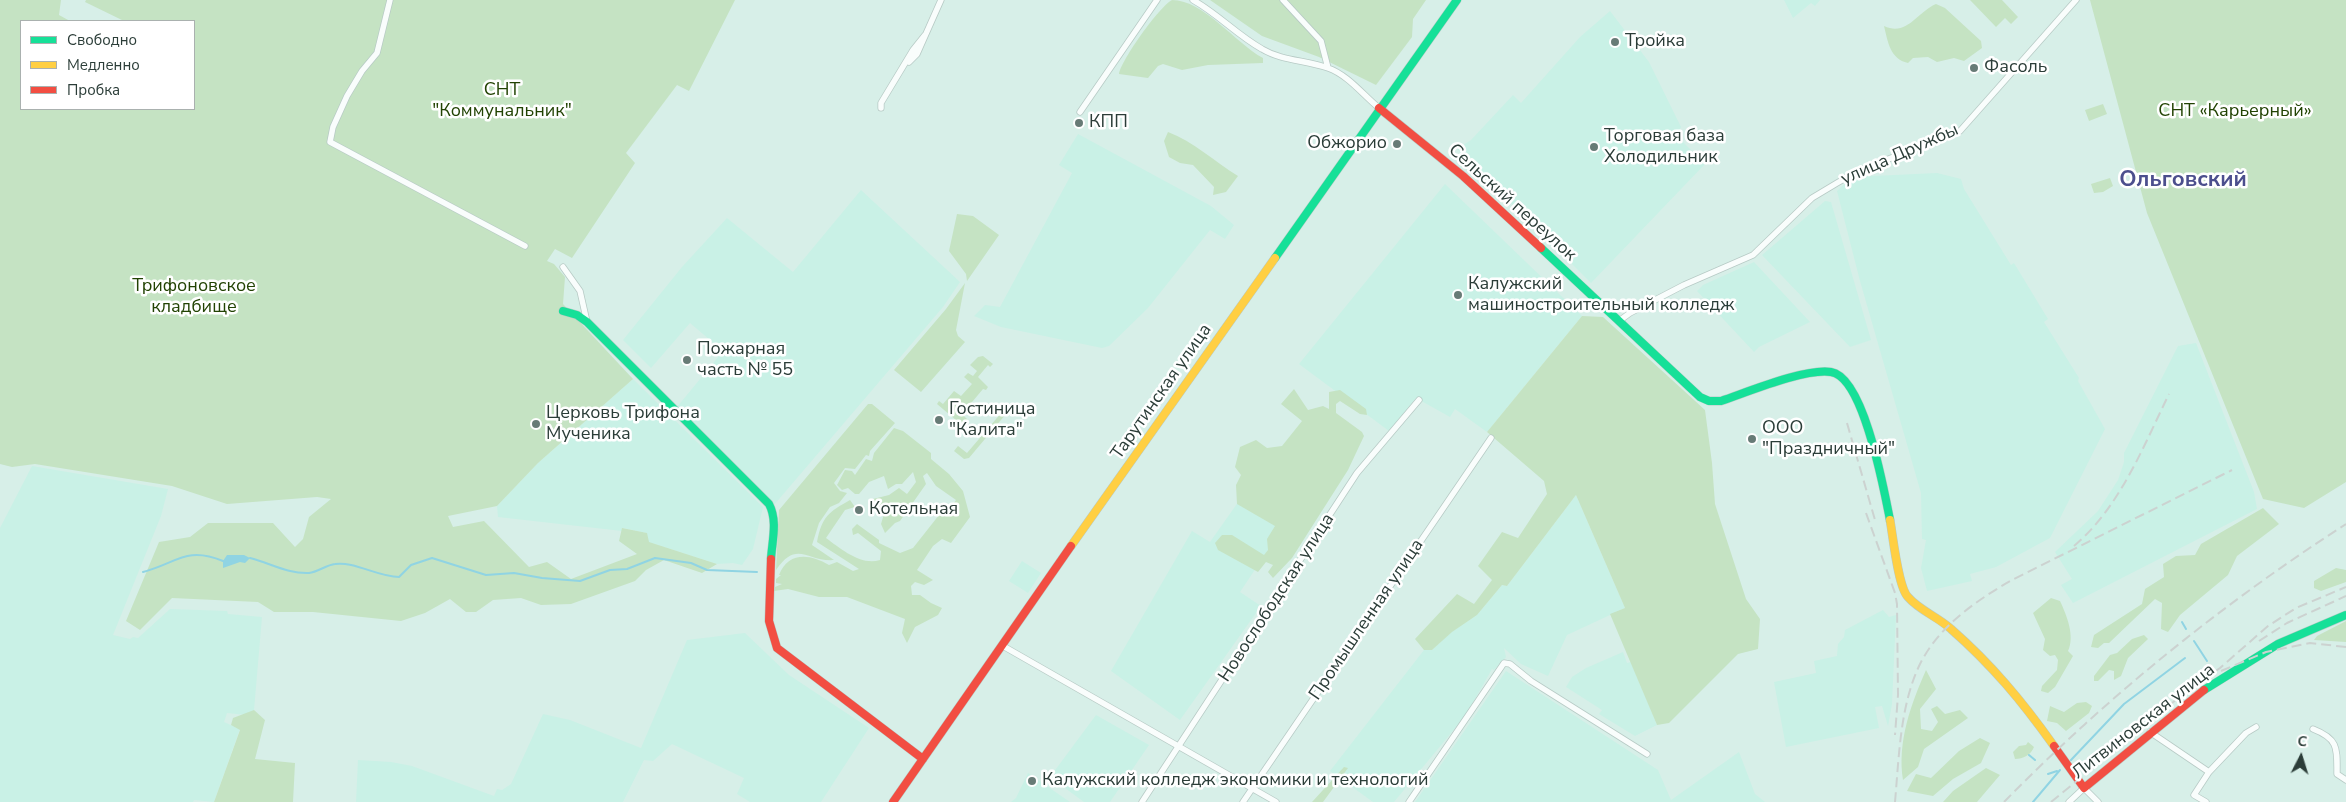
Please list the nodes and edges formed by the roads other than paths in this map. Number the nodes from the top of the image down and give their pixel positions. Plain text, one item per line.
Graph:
1 (390, 0) edge
2 (941, 0) edge
3 (1157, 0) edge
4 (1193, 0) edge
5 (1283, 0) edge
6 (1457, 0) edge
7 (2076, 0) edge
8 (1328, 68) junction
9 (880, 108) dead end
10 (1379, 108) junction
11 (1080, 112) dead end
12 (525, 246) dead end
13 (563, 267) dead end
14 (563, 311) dead end
15 (1619, 321) junction
16 (587, 322) junction
17 (1419, 400) dead end
18 (1491, 438) dead end
19 (2346, 615) edge
20 (1003, 646) junction
21 (2256, 727) dead end
22 (2313, 729) dead end
23 (2150, 732) junction
24 (1180, 746) junction
25 (1647, 754) dead end
26 (924, 759) junction
27 (2209, 772) junction
28 (2346, 780) edge
29 (2084, 788) junction
30 (1252, 789) junction
31 (893, 802) edge
32 (1142, 802) edge
33 (1243, 802) edge
34 (1276, 802) edge
35 (1409, 802) edge
36 (2069, 802) edge
37 (2098, 802) edge
38 (2206, 802) edge

1 - 12 street
2 - 9 street
3 - 11 street
4 - 8 street
5 - 8 street
6 - 10 street, Тарутинская улица
7 - 15 street, улица Дружбы
8 - 10 street
10 - 15 street, Сельский переулок
10 - 20 street, Тарутинская улица
13 - 16 street
14 - 16 street
15 - 29 street, Сельский переулок
16 - 26 street
17 - 24 street, Новослободская улица
18 - 30 street, Промышленная улица
19 - 23 street, Литвиновская улица
20 - 24 street
20 - 26 street, Тарутинская улица
21 - 27 street
22 - 28 street
23 - 27 street
23 - 29 street, Литвиновская улица
24 - 30 street
24 - 32 street, Новослободская улица
25 - 35 street
26 - 31 street, Тарутинская улица
27 - 38 street
29 - 36 street, Литвиновская улица
29 - 37 street
30 - 33 street, Промышленная улица
30 - 34 street

